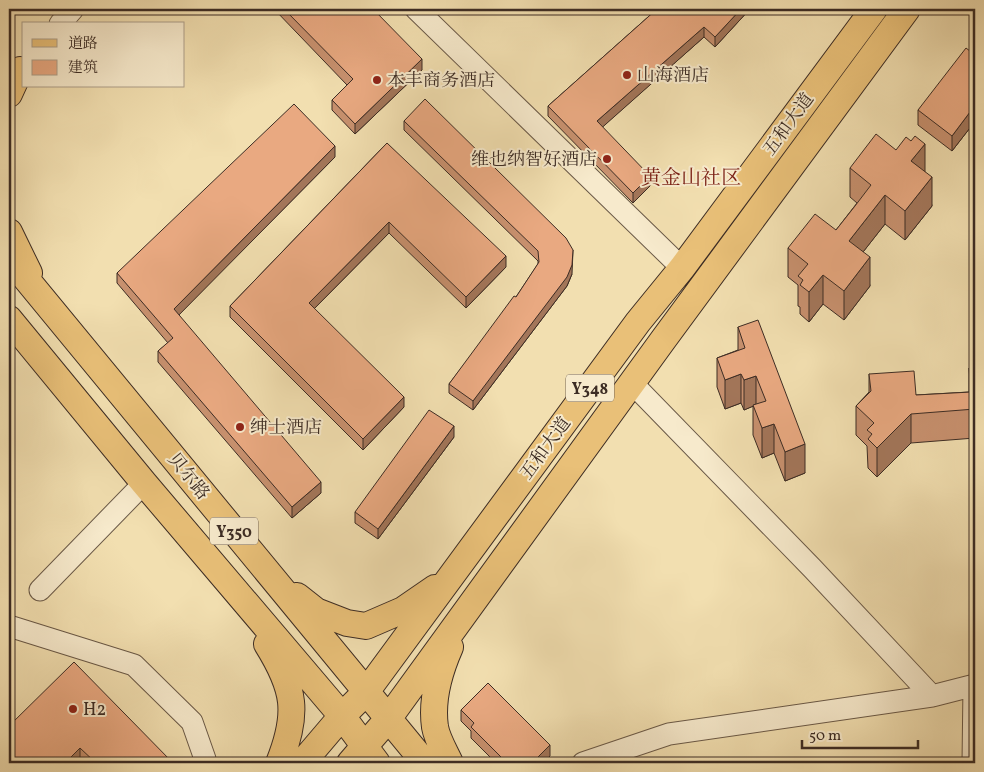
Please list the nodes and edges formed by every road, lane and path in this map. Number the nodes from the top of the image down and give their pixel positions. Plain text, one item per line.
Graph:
1 (73, 9) edge
2 (416, 9) edge
3 (874, 9) edge
4 (907, 9) edge
5 (62, 22) edge
6 (15, 75) edge
7 (9, 94) edge
8 (9, 232) edge
9 (9, 258) edge
10 (682, 268) junction
11 (42, 298) junction
12 (9, 319) edge
13 (632, 384) junction
14 (144, 483) junction
15 (267, 572) junction
16 (452, 576) junction
17 (233, 588) junction
18 (40, 590) dead end
19 (466, 610) junction
20 (9, 626) edge
21 (975, 685) edge
22 (366, 692) junction
23 (932, 696) junction
24 (342, 716) junction
25 (388, 719) junction
26 (363, 758) edge
27 (204, 763) edge
28 (279, 763) edge
29 (302, 763) edge
30 (425, 763) edge
31 (450, 763) edge
32 (583, 763) edge
33 (973, 763) edge

1 - 5 street
2 - 10 street
3 - 10 main road, 五和大道 / Y348
4 - 13 main road, 五和大道 / Y348
6 - 7 main road
8 - 11 main road
9 - 11 main road, 贝尔路 / Y350
10 - 16 main road, 五和大道 / Y348
11 - 15 main road, 贝尔路 / Y350
12 - 14 main road, Y350
13 - 19 main road, 五和大道 / Y348
13 - 23 street
14 - 17 main road, Y350
14 - 18 street
15 - 16 main road
15 - 22 main road, 贝尔路 / Y350
16 - 22 main road, 五和大道 / Y348
17 - 24 main road, Y350
17 - 28 main road
19 - 25 main road, 五和大道 / Y348
19 - 31 main road
20 - 27 street
21 - 23 street
21 - 33 street
22 - 24 main road, 五和大道 / Y348
22 - 25 main road, 贝尔路 / Y350
23 - 32 street
24 - 26 main road, Y350
24 - 29 main road, 五和大道 / Y348
25 - 26 main road, 五和大道 / Y348
25 - 30 main road, 贝尔路 / Y350

